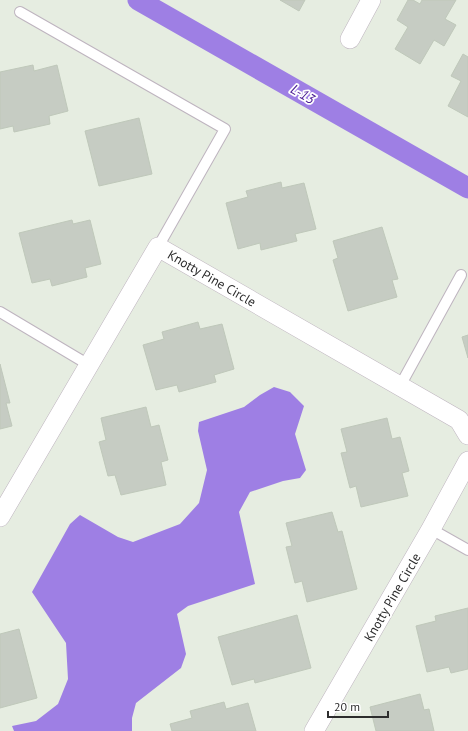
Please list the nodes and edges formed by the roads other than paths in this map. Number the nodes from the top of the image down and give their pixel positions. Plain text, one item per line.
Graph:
1 (371, 0) edge
2 (20, 12) dead end
3 (350, 39) dead end
4 (158, 248) junction
5 (461, 275) dead end
6 (0, 312) edge
7 (89, 365) junction
8 (400, 386) junction
9 (468, 435) edge
10 (468, 461) edge
11 (0, 517) edge
12 (431, 529) junction
13 (468, 550) edge
14 (314, 731) edge

1 - 3 street
2 - 4 lane
4 - 7 street, Knotty Pine Circle
4 - 8 street, Knotty Pine Circle
5 - 8 lane
6 - 7 lane
7 - 11 street, Knotty Pine Circle
8 - 9 street, Knotty Pine Circle
10 - 12 street, Knotty Pine Circle
12 - 13 lane
12 - 14 street, Knotty Pine Circle

